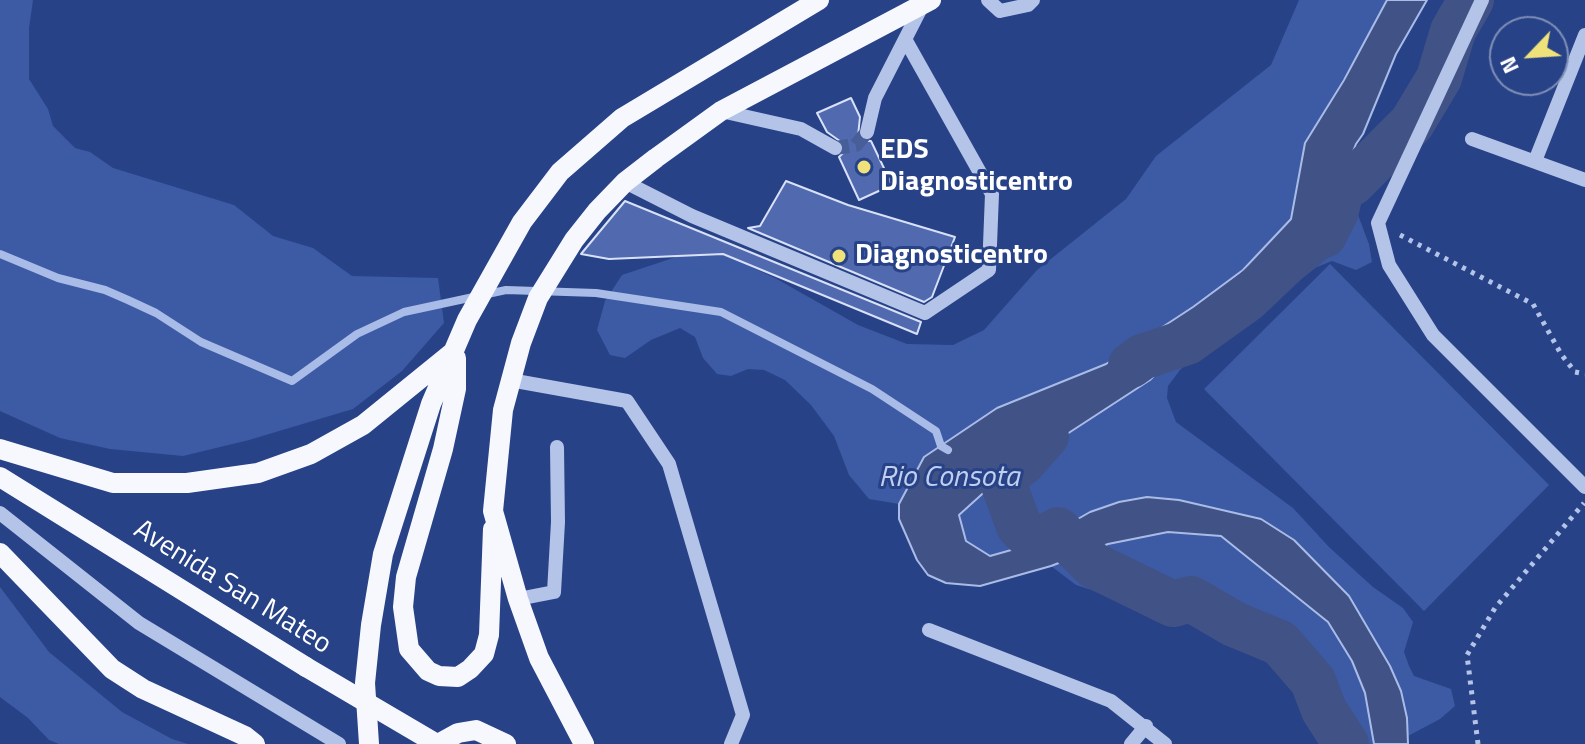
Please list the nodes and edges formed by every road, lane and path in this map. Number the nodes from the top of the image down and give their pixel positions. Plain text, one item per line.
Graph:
1 (819, 0) edge
2 (988, 0) edge
3 (1033, 0) edge
4 (1482, 0) edge
5 (926, 3) edge
6 (1585, 35) edge
7 (905, 39) junction
8 (721, 111) junction
9 (867, 132) dead end
10 (1472, 139) dead end
11 (835, 148) dead end
12 (1535, 161) junction
13 (1585, 180) edge
14 (625, 182) junction
15 (1378, 223) junction
16 (456, 350) junction
17 (1585, 374) edge
18 (510, 380) junction
19 (557, 447) dead end
20 (0, 449) edge
21 (0, 477) edge
22 (1585, 487) edge
23 (1585, 502) edge
24 (493, 511) junction
25 (0, 513) edge
26 (0, 553) edge
27 (518, 599) junction
28 (929, 630) dead end
29 (1146, 726) junction
30 (255, 744) edge
31 (339, 744) edge
32 (369, 744) edge
33 (438, 744) edge
34 (506, 744) edge
35 (584, 744) edge
36 (731, 744) edge
37 (1131, 744) edge
38 (1165, 744) edge
39 (1478, 744) edge

1 - 16 main road
2 - 3 street
4 - 15 street
5 - 7 street
5 - 8 main road
6 - 12 street
7 - 9 street
7 - 14 street
8 - 11 street
8 - 14 main road
10 - 12 street
12 - 13 street
14 - 18 main road
15 - 17 path
15 - 22 street
16 - 20 main road, Avenida San Mateo
16 - 24 main road
16 - 32 main road
18 - 24 main road
18 - 36 street
19 - 27 street
21 - 33 main road, Avenida San Mateo, bridge
23 - 39 path
24 - 27 main road
25 - 31 street
26 - 30 main road
27 - 35 main road
28 - 29 street
29 - 37 street
29 - 38 street
33 - 34 main road

